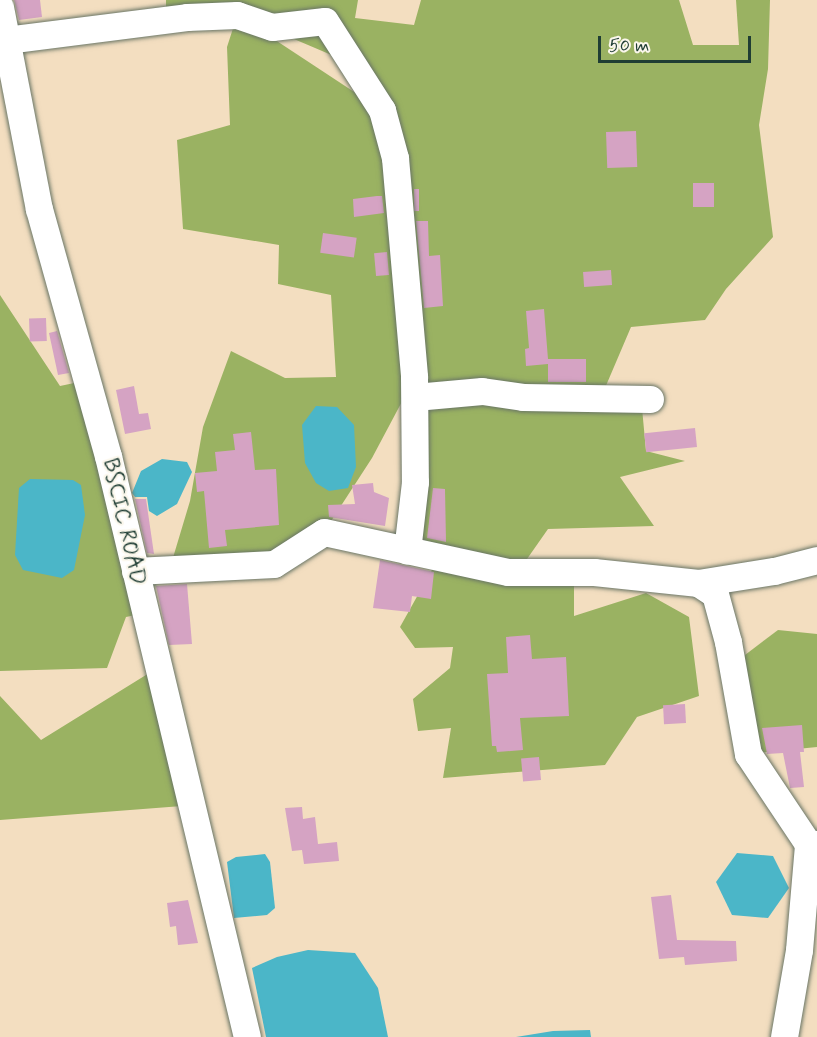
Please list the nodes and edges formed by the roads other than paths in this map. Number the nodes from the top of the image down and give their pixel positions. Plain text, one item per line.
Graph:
1 (0, 7) edge
2 (6, 40) junction
3 (414, 397) junction
4 (650, 399) dead end
5 (407, 551) junction
6 (817, 560) edge
7 (135, 571) junction
8 (698, 583) junction
9 (813, 844) edge
10 (247, 1037) edge
11 (784, 1037) edge

1 - 2 street, BSCIC ROAD
2 - 3 street
2 - 7 street, BSCIC ROAD
3 - 4 street
3 - 5 street
5 - 7 street
5 - 8 street
6 - 8 street
7 - 10 street, BSCIC ROAD
8 - 9 street
9 - 11 street

